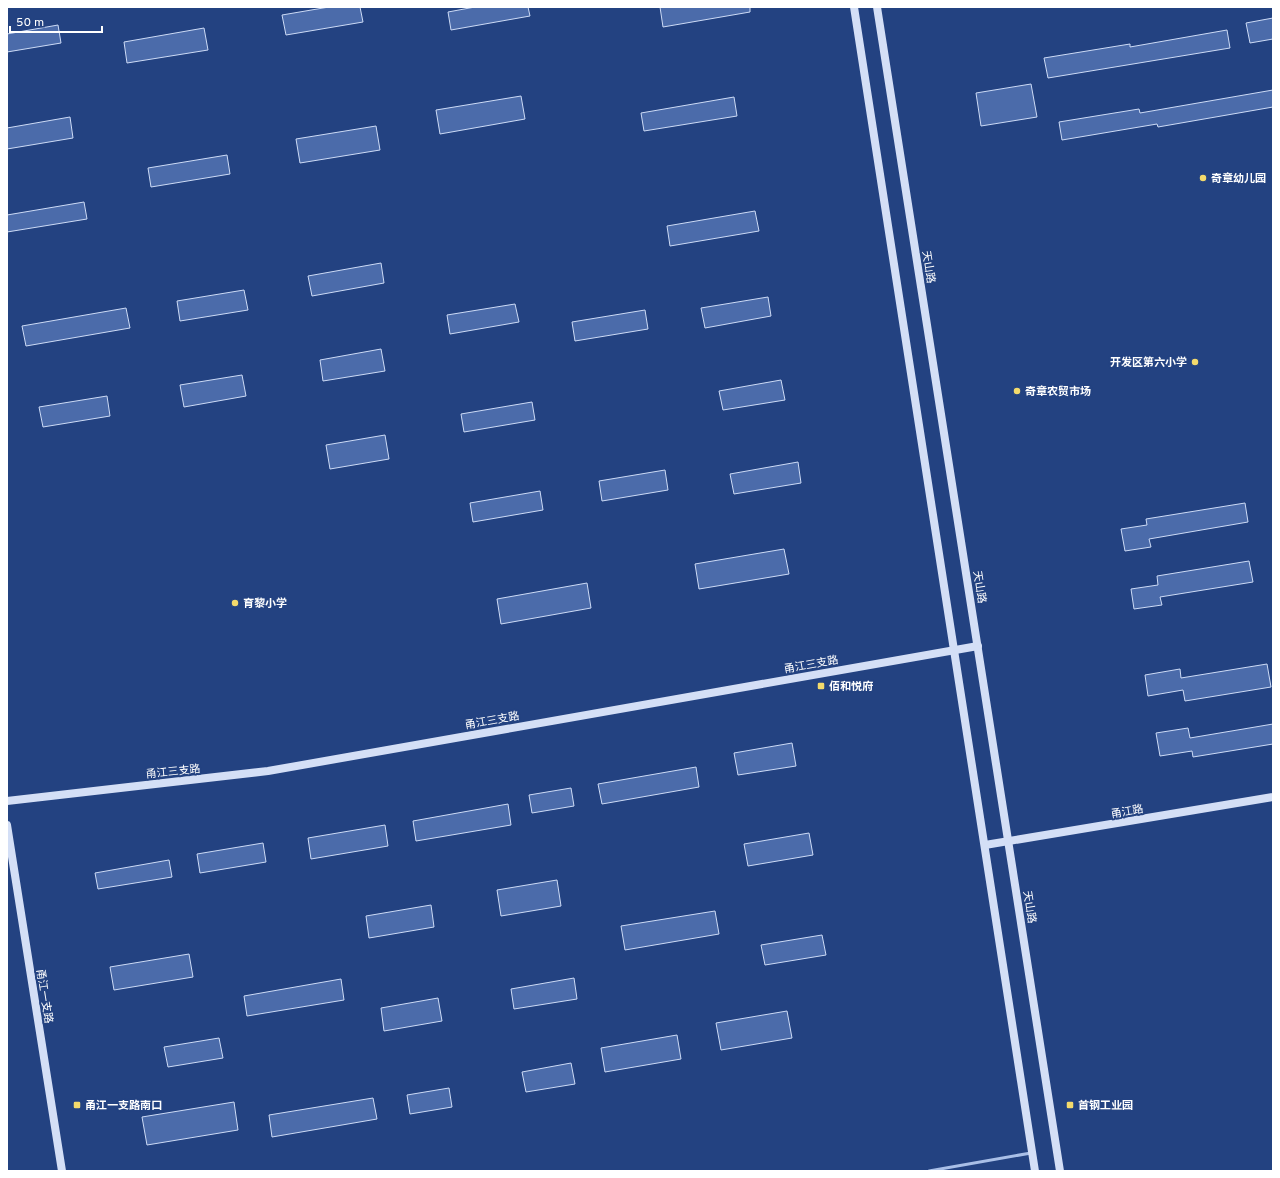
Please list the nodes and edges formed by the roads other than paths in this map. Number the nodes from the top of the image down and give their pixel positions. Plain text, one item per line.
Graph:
1 (854, 7) edge
2 (876, 7) edge
3 (978, 646) junction
4 (954, 649) junction
5 (1273, 797) edge
6 (7, 801) edge
7 (7, 824) edge
8 (1009, 842) junction
9 (985, 845) junction
10 (1033, 1153) junction
11 (943, 1170) edge
12 (62, 1171) edge
13 (929, 1171) edge
14 (1035, 1171) edge
15 (1060, 1171) edge

1 - 4 street
2 - 3 street, 天山路
3 - 4 street, 甬江三支路
3 - 8 street, 天山路
4 - 6 street, 甬江三支路
4 - 9 street
5 - 8 street, 甬江路
7 - 12 street, 甬江一支路
8 - 9 street, 甬江路
8 - 15 street, 天山路
9 - 10 street
10 - 11 lane
10 - 14 street
11 - 13 lane

